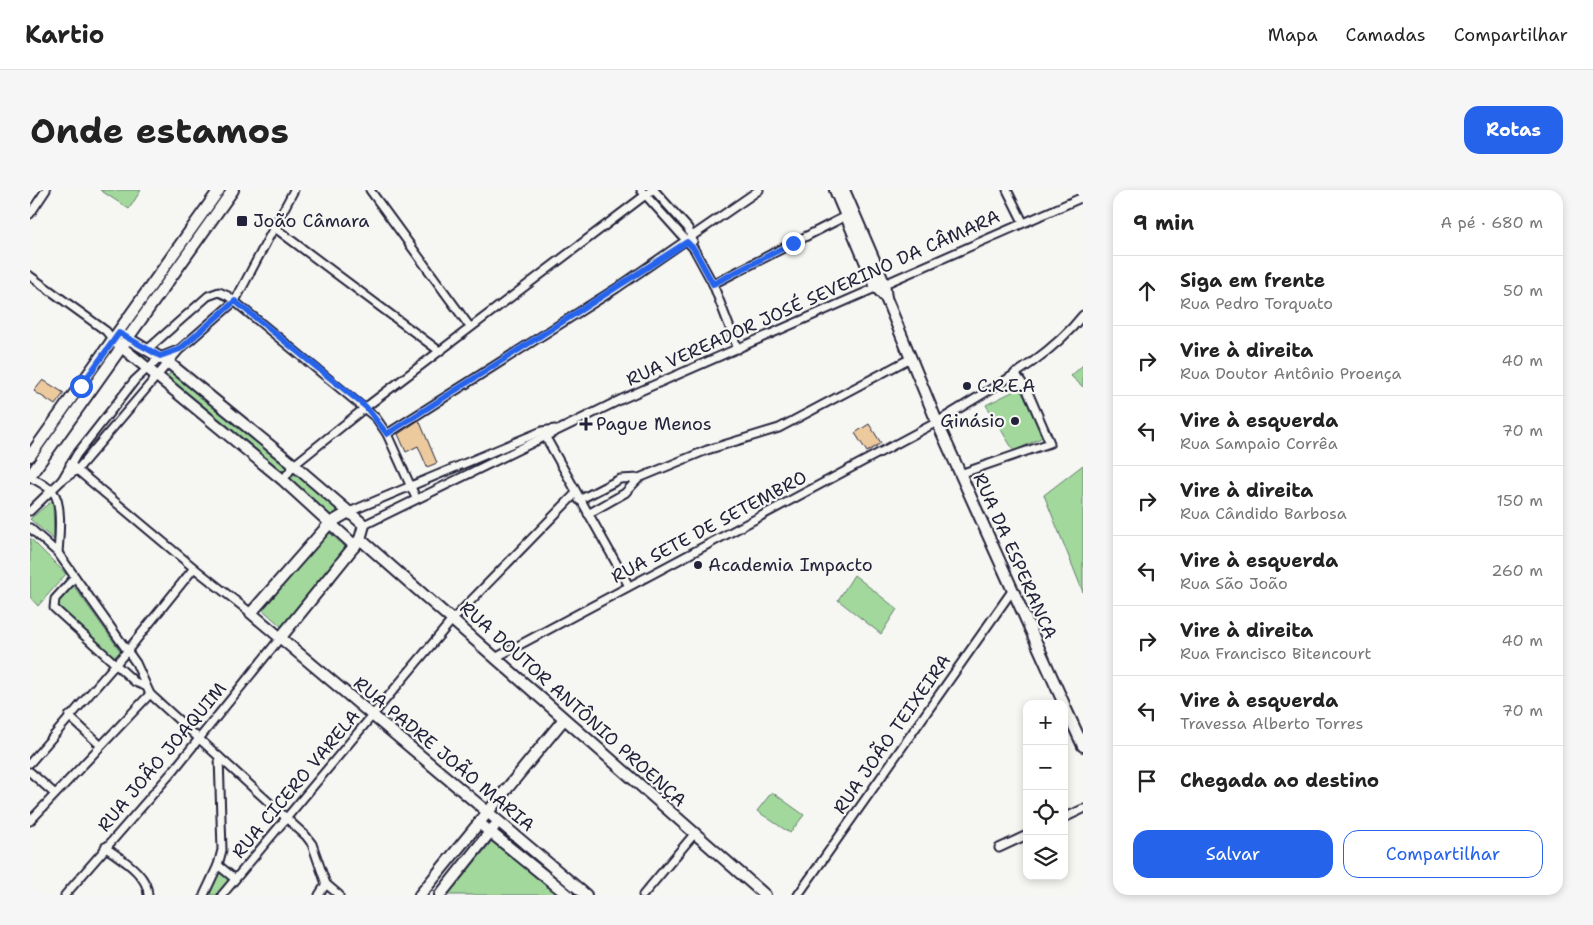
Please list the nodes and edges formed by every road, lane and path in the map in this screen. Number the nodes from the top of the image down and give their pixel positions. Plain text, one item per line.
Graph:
1 (46, 190) edge
2 (220, 190) edge
3 (233, 190) edge
4 (294, 190) edge
5 (370, 190) edge
6 (759, 190) edge
7 (835, 190) edge
8 (844, 190) edge
9 (1008, 190) edge
10 (649, 191) edge
11 (1083, 196) edge
12 (30, 214) edge
13 (850, 214) junction
14 (1023, 222) junction
15 (275, 228) junction
16 (690, 240) junction
17 (30, 276) edge
18 (713, 284) junction
19 (880, 285) junction
20 (235, 301) junction
21 (1083, 315) edge
22 (470, 327) junction
23 (117, 337) junction
24 (130, 338) junction
25 (123, 347) junction
26 (148, 349) junction
27 (180, 349) junction
28 (738, 349) junction
29 (438, 350) junction
30 (160, 356) junction
31 (911, 358) junction
32 (170, 363) junction
33 (148, 367) junction
34 (1015, 373) junction
35 (158, 376) junction
36 (81, 386) junction
37 (90, 392) junction
38 (366, 407) junction
39 (937, 422) junction
40 (53, 425) junction
41 (62, 432) junction
42 (387, 434) junction
43 (544, 434) junction
44 (30, 456) edge
45 (472, 460) junction
46 (70, 464) junction
47 (294, 465) junction
48 (476, 468) junction
49 (78, 470) junction
50 (960, 474) junction
51 (30, 477) edge
52 (639, 478) junction
53 (62, 480) junction
54 (283, 480) junction
55 (411, 486) junction
56 (52, 491) junction
57 (577, 496) junction
58 (416, 498) junction
59 (30, 511) edge
60 (349, 512) junction
61 (588, 514) junction
62 (330, 524) junction
63 (364, 525) junction
64 (30, 528) edge
65 (357, 543) junction
66 (58, 553) junction
67 (194, 568) junction
68 (75, 577) junction
69 (629, 586) junction
70 (1012, 591) junction
71 (251, 613) junction
72 (453, 619) junction
73 (281, 637) junction
74 (128, 650) junction
75 (494, 658) junction
76 (114, 665) junction
77 (145, 686) junction
78 (150, 694) junction
79 (1062, 700) edge
80 (1068, 713) edge
81 (375, 715) junction
82 (69, 716) junction
83 (564, 719) junction
84 (198, 740) junction
85 (100, 745) junction
86 (1083, 746) edge
87 (219, 757) junction
88 (30, 763) edge
89 (30, 772) edge
90 (55, 794) junction
91 (1083, 809) edge
92 (488, 812) junction
93 (1068, 816) edge
94 (286, 818) junction
95 (30, 821) edge
96 (498, 822) junction
97 (479, 823) junction
98 (490, 832) junction
99 (695, 834) junction
100 (1023, 837) edge
101 (105, 847) junction
102 (999, 848) dead end
103 (458, 849) junction
104 (470, 859) junction
105 (218, 865) junction
106 (556, 870) junction
107 (235, 879) junction
108 (548, 879) junction
109 (326, 884) junction
110 (65, 895) edge
111 (148, 895) edge
112 (204, 895) edge
113 (222, 895) edge
114 (319, 895) edge
115 (339, 895) edge
116 (420, 895) edge
117 (440, 895) edge
118 (568, 895) edge
119 (586, 895) edge
120 (643, 895) edge
121 (764, 895) edge
122 (798, 895) edge

1 - 12 street
2 - 23 main road
3 - 24 main road
4 - 15 street
5 - 22 street
6 - 16 street
7 - 13 main road
8 - 13 main road
9 - 14 street
10 - 16 street
10 - 22 street
11 - 14 street, RUA VEREADOR JOSÉ SEVERINO DA CÂMARA
13 - 18 street
13 - 19 main road, RUA DA ESPERANCA
14 - 19 street, RUA VEREADOR JOSÉ SEVERINO DA CÂMARA
15 - 20 street
15 - 29 street
16 - 18 street
16 - 42 street
17 - 23 street
18 - 28 street
19 - 28 street, RUA VEREADOR JOSÉ SEVERINO DA CÂMARA
19 - 31 main road, RUA DA ESPERANCA
20 - 26 street
20 - 27 street
20 - 38 street
21 - 34 street
22 - 29 street
23 - 24 main road
23 - 25 main road
23 - 36 main road
24 - 25 main road
24 - 26 main road
25 - 33 main road
25 - 37 main road
26 - 30 main road
27 - 30 street
27 - 32 street
28 - 43 street, RUA VEREADOR JOSÉ SEVERINO DA CÂMARA
29 - 38 street
30 - 32 main road
30 - 33 street
31 - 39 main road, RUA DA ESPERANCA
31 - 52 street
32 - 35 street
32 - 47 main road
33 - 35 main road
33 - 46 street
34 - 39 street, RUA SETE DE SETEMBRO
34 - 50 street
35 - 49 street
35 - 54 main road
36 - 37 main road
36 - 40 main road
37 - 41 main road
38 - 42 street
38 - 47 street
39 - 50 main road, RUA DA ESPERANCA
39 - 69 street, RUA SETE DE SETEMBRO
40 - 41 main road
40 - 44 main road
41 - 51 main road
42 - 55 street
43 - 45 street, RUA VEREADOR JOSÉ SEVERINO DA CÂMARA
43 - 48 street, RUA VEREADOR JOSÉ SEVERINO DA CÂMARA
43 - 57 street
45 - 48 street
45 - 55 street, RUA VEREADOR JOSÉ SEVERINO DA CÂMARA
46 - 49 street
46 - 53 street
47 - 54 street
47 - 60 main road
48 - 58 street, RUA VEREADOR JOSÉ SEVERINO DA CÂMARA
49 - 53 street
49 - 67 street
50 - 70 main road, RUA DA ESPERANCA
51 - 56 street
52 - 57 street, RUA CICERO VARELA
52 - 61 street
53 - 56 street
54 - 62 main road
55 - 58 street
55 - 60 street, RUA VEREADOR JOSÉ SEVERINO DA CÂMARA
56 - 59 street
56 - 66 street
57 - 61 street
57 - 72 street, RUA CICERO VARELA
58 - 63 street, RUA VEREADOR JOSÉ SEVERINO DA CÂMARA
60 - 62 main road
60 - 63 main road
61 - 69 street
62 - 65 main road, RUA DOUTOR ANTÔNIO PROENÇA
62 - 71 main road
63 - 65 main road
64 - 66 street
65 - 72 main road, RUA DOUTOR ANTÔNIO PROENÇA
65 - 73 main road
66 - 68 street
67 - 71 street
67 - 74 street
68 - 74 street
68 - 76 street
69 - 75 street, RUA SETE DE SETEMBRO
70 - 79 main road, RUA DA ESPERANCA
70 - 122 street, RUA JOÃO TEIXEIRA
71 - 73 main road, RUA PADRE JOÃO MARIA
72 - 75 main road, RUA DOUTOR ANTÔNIO PROENÇA
72 - 81 street, RUA CICERO VARELA
73 - 81 main road, RUA PADRE JOÃO MARIA
73 - 84 street, RUA JOÃO JOAQUIM
74 - 76 street
74 - 77 street
75 - 83 main road, RUA DOUTOR ANTÔNIO PROENÇA
76 - 77 street
76 - 82 street
77 - 78 street
78 - 84 street
78 - 85 street
80 - 86 main road, RUA DA ESPERANCA
81 - 92 main road, RUA PADRE JOÃO MARIA
81 - 94 street, RUA CICERO VARELA
82 - 85 street
82 - 88 street
83 - 92 main road
83 - 99 main road, RUA DOUTOR ANTÔNIO PROENÇA
84 - 87 street
84 - 101 street, RUA JOÃO JOAQUIM
85 - 90 street
87 - 94 street
87 - 105 street
89 - 90 street
90 - 95 street
91 - 93 street
92 - 96 main road, RUA PADRE JOÃO MARIA
92 - 97 main road
94 - 107 street, RUA CICERO VARELA
94 - 109 street
96 - 98 main road
96 - 106 main road, RUA PADRE JOÃO MARIA
97 - 98 main road
97 - 103 main road
98 - 104 main road
98 - 108 main road
99 - 120 street
99 - 121 main road, RUA DOUTOR ANTÔNIO PROENÇA
100 - 102 street
101 - 110 street, RUA JOÃO JOAQUIM
101 - 111 street
103 - 104 street
103 - 116 main road
104 - 117 main road
105 - 107 street
105 - 112 street
106 - 108 main road
106 - 119 main road, RUA PADRE JOÃO MARIA
107 - 113 street, RUA CICERO VARELA
108 - 118 main road
109 - 114 street
109 - 115 street

